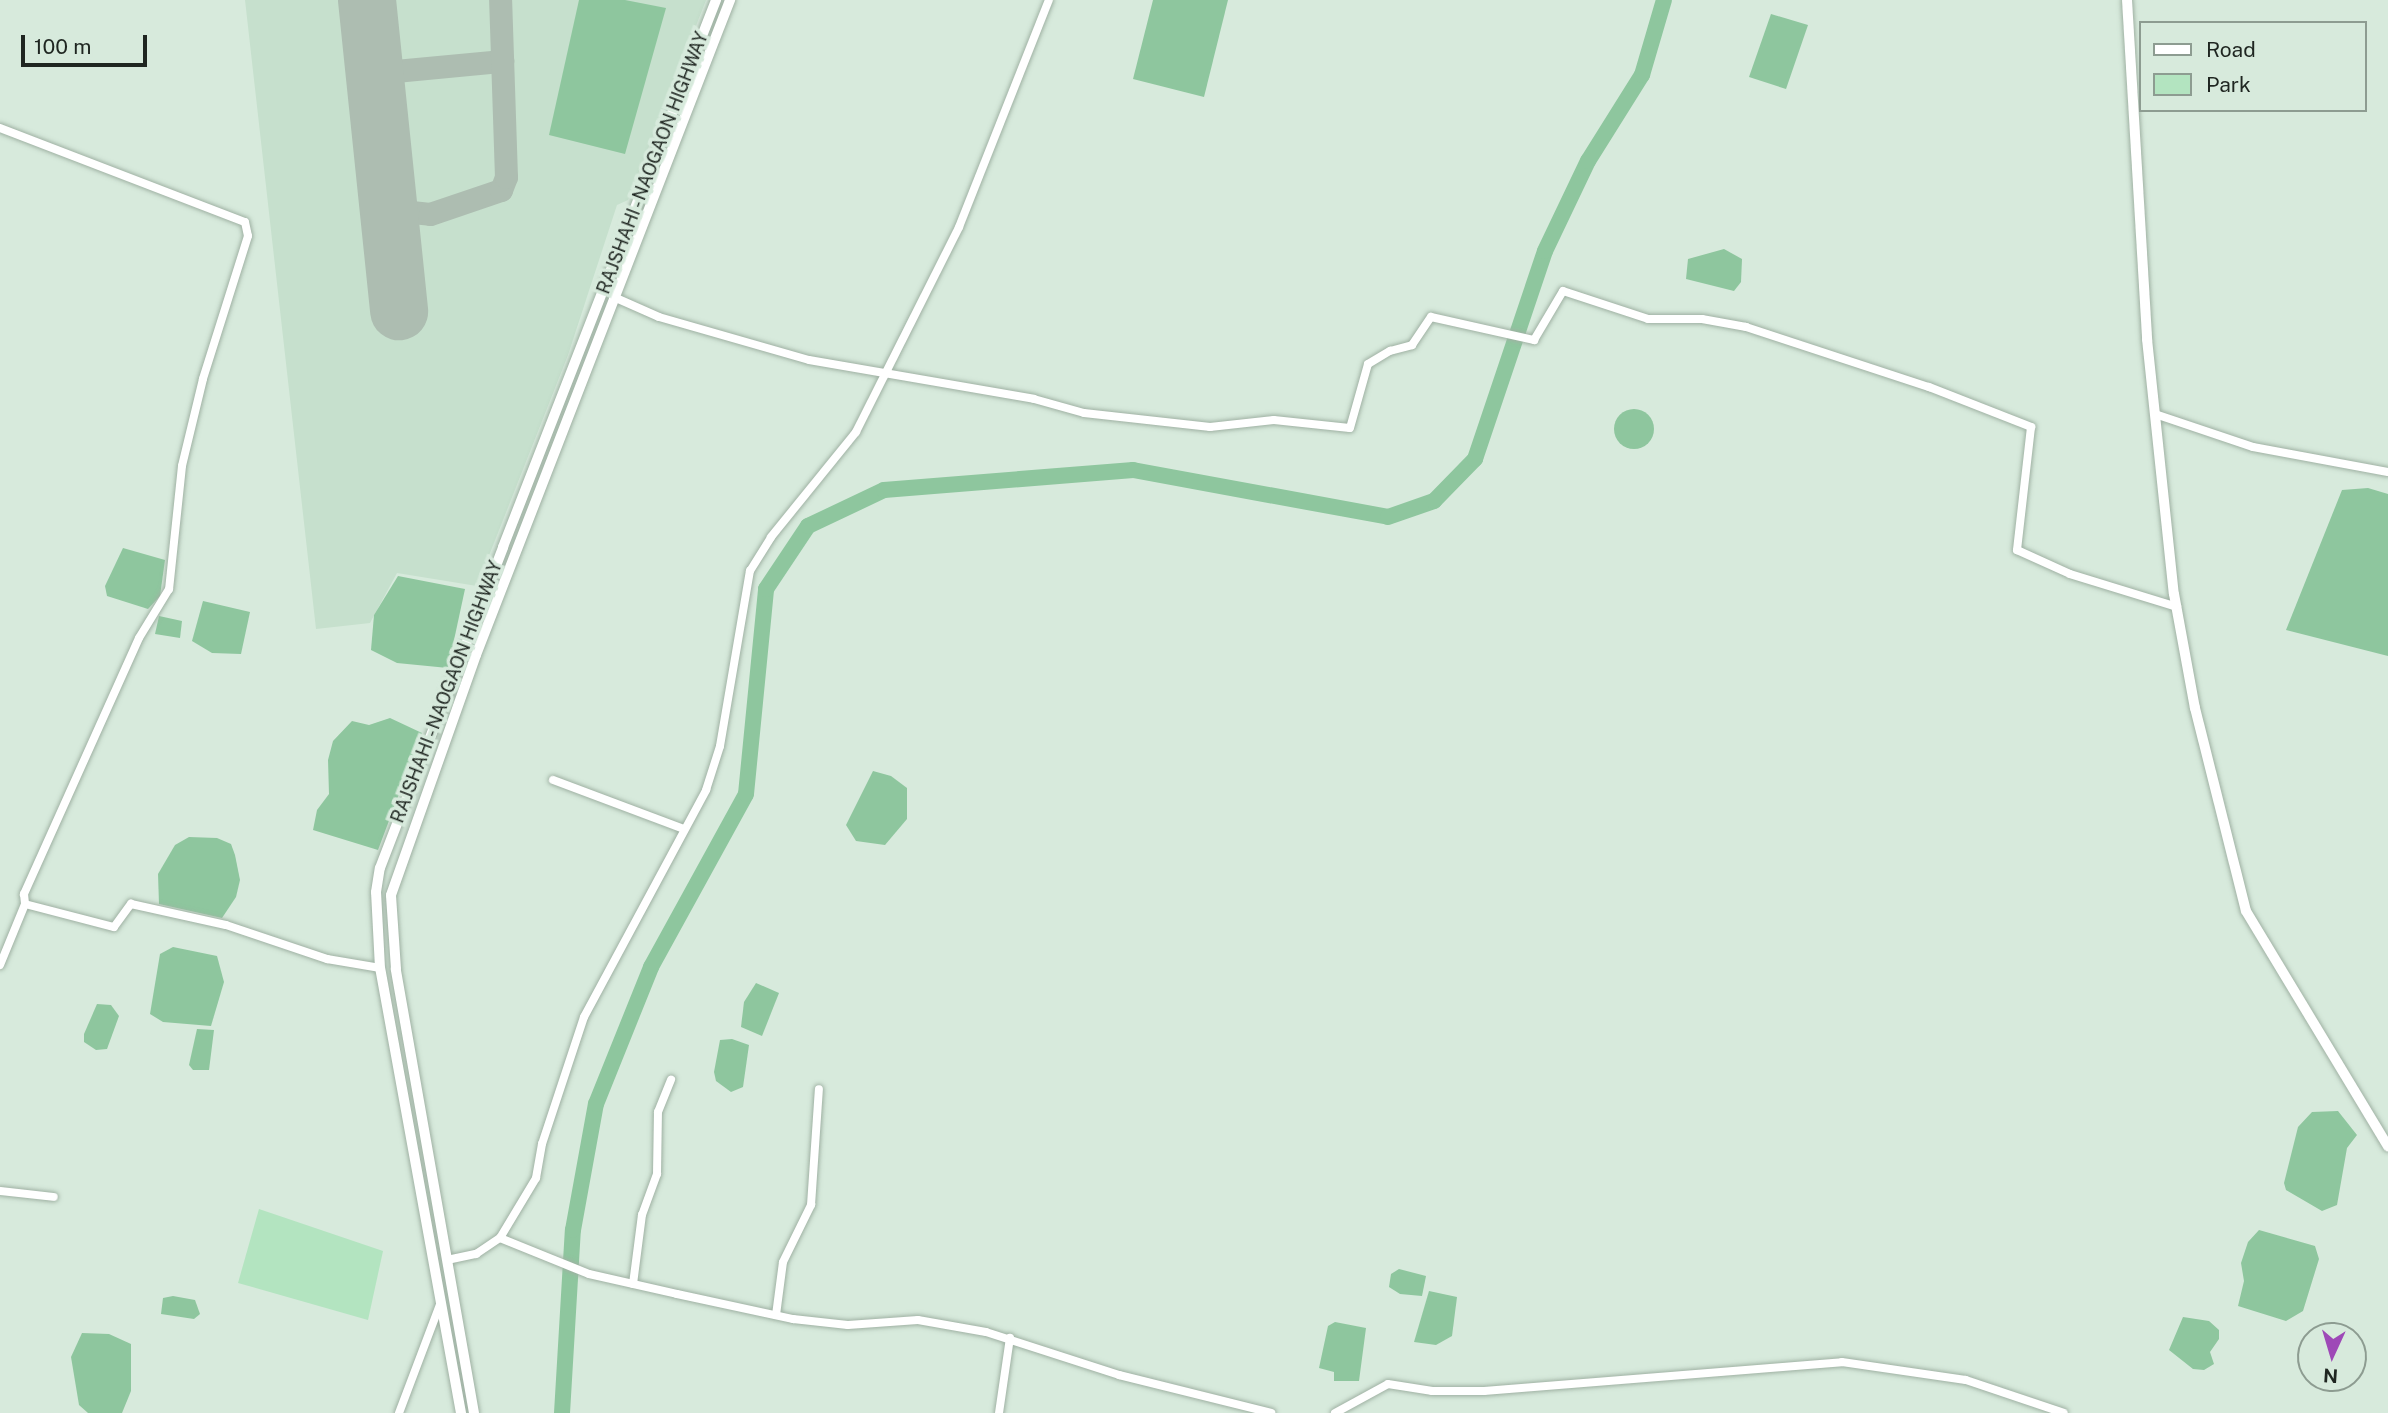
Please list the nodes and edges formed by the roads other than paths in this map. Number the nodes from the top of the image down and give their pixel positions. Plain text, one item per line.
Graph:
1 (716, 0) edge
2 (730, 0) edge
3 (1049, 0) edge
4 (2127, 0) edge
5 (0, 128) edge
6 (616, 298) junction
7 (594, 320) junction
8 (605, 325) junction
9 (884, 373) junction
10 (2155, 414) junction
11 (2388, 471) edge
12 (2177, 607) junction
13 (553, 780) dead end
14 (684, 829) junction
15 (25, 904) junction
16 (0, 965) edge
17 (380, 968) junction
18 (414, 1074) junction
19 (400, 1077) junction
20 (671, 1079) dead end
21 (820, 1089) dead end
22 (2388, 1146) edge
23 (0, 1191) edge
24 (54, 1197) dead end
25 (500, 1238) junction
26 (447, 1260) junction
27 (634, 1284) junction
28 (442, 1299) junction
29 (776, 1315) junction
30 (1010, 1338) junction
31 (470, 1387) junction
32 (457, 1388) junction
33 (399, 1413) edge
34 (461, 1413) edge
35 (474, 1413) edge
36 (999, 1413) edge
37 (1271, 1413) edge
38 (1335, 1413) edge
39 (2064, 1413) edge

1 - 7 main road, RAJSHAHI - NAOGAON HIGHWAY
2 - 6 main road, RAJSHAHI - NAOGAON HIGHWAY
3 - 9 street
4 - 10 main road
5 - 15 street
6 - 8 main road, RAJSHAHI - NAOGAON HIGHWAY
6 - 9 street
7 - 8 main road
7 - 17 main road, RAJSHAHI - NAOGAON HIGHWAY
8 - 18 main road, RAJSHAHI - NAOGAON HIGHWAY
9 - 12 street
9 - 14 street
10 - 11 street
10 - 12 main road
12 - 22 main road
13 - 14 street
14 - 25 street
15 - 16 street
15 - 17 street
17 - 19 main road, RAJSHAHI - NAOGAON HIGHWAY
18 - 19 main road
18 - 26 main road, RAJSHAHI - NAOGAON HIGHWAY
19 - 28 main road, RAJSHAHI - NAOGAON HIGHWAY
20 - 27 street
21 - 29 street
23 - 24 street
25 - 26 street
25 - 27 street
26 - 31 main road, RAJSHAHI - NAOGAON HIGHWAY
27 - 29 street
28 - 32 main road, RAJSHAHI - NAOGAON HIGHWAY
28 - 33 street
29 - 30 street
30 - 36 street
30 - 37 street
31 - 32 main road
31 - 35 main road, RAJSHAHI - NAOGAON HIGHWAY
32 - 34 main road, RAJSHAHI - NAOGAON HIGHWAY
38 - 39 street

